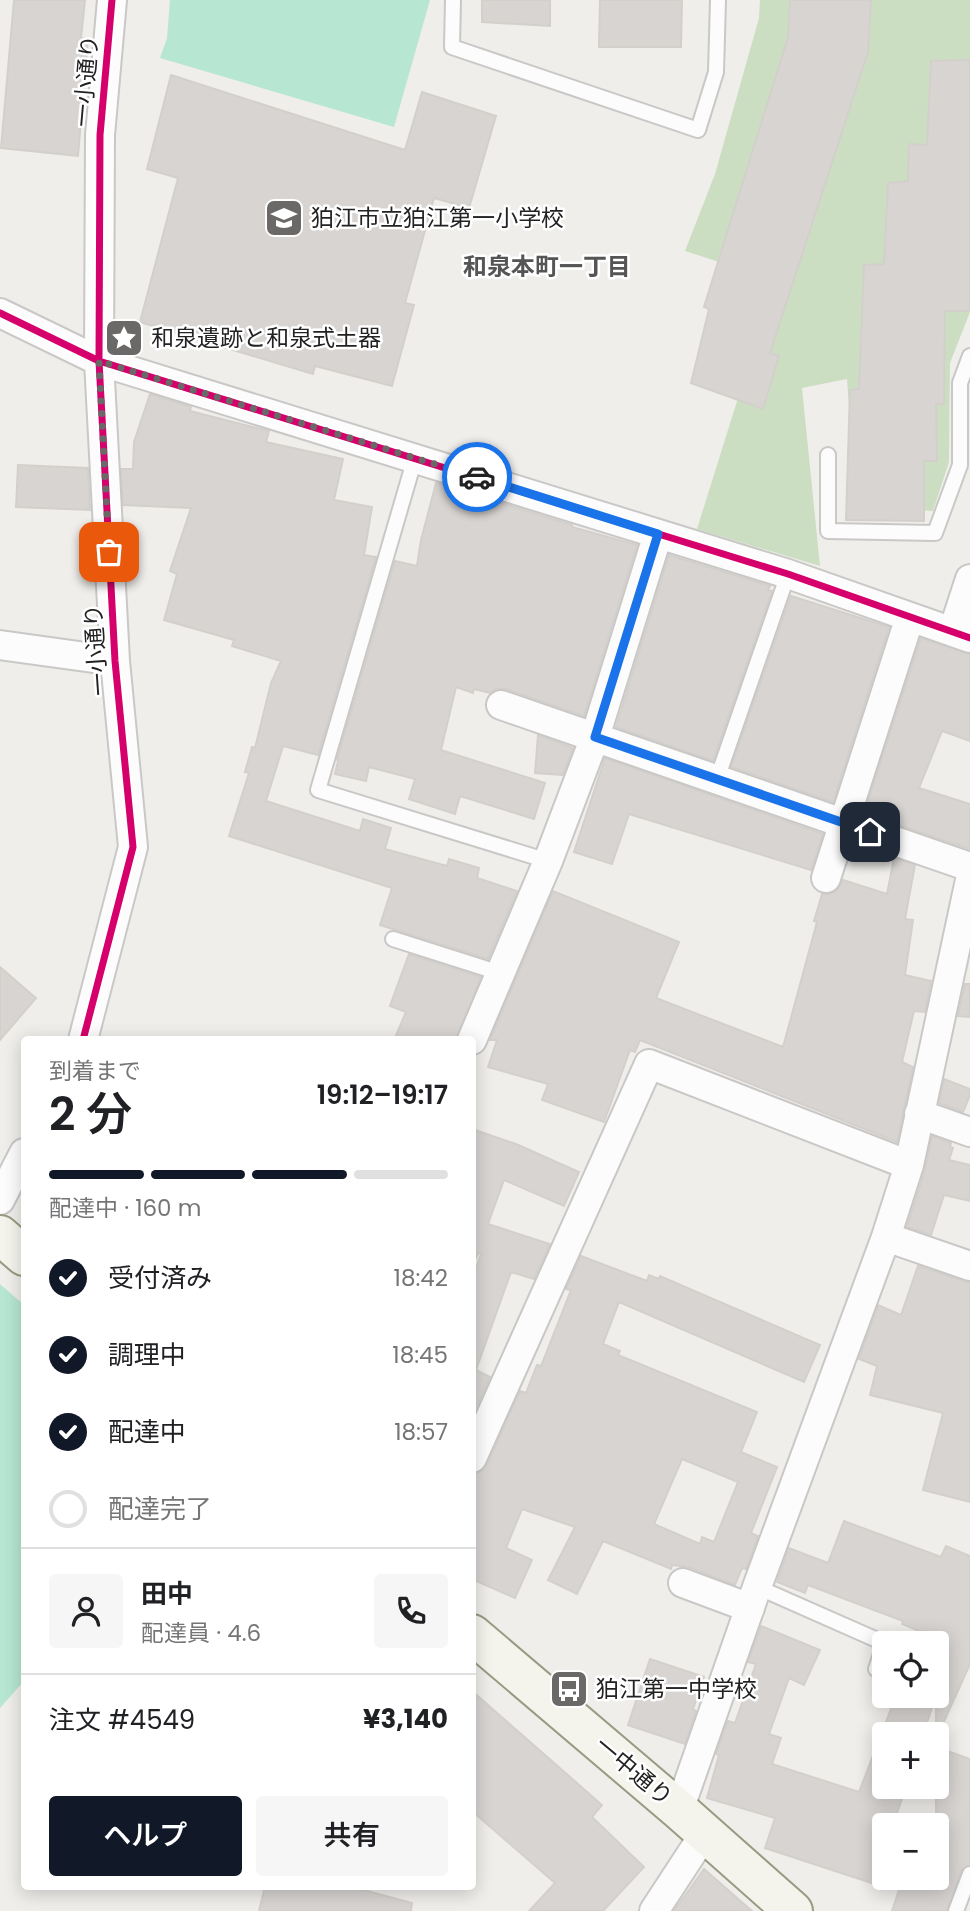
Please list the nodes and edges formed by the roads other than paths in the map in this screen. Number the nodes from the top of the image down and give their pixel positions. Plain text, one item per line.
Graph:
1 (112, 0) edge
2 (453, 0) edge
3 (718, 0) edge
4 (0, 313) edge
5 (970, 356) edge
6 (99, 361) junction
7 (828, 455) dead end
8 (415, 458) junction
9 (658, 534) junction
10 (788, 574) junction
11 (970, 579) edge
12 (910, 617) junction
13 (962, 634) edge
14 (0, 645) edge
15 (115, 662) junction
16 (501, 705) dead end
17 (595, 737) junction
18 (717, 779) junction
19 (845, 824) junction
20 (548, 861) junction
21 (970, 867) edge
22 (826, 878) dead end
23 (970, 880) edge
24 (393, 939) dead end
25 (500, 973) junction
26 (84, 1036) edge
27 (474, 1036) edge
28 (919, 1114) junction
29 (970, 1132) edge
30 (21, 1159) edge
31 (909, 1165) junction
32 (0, 1200) edge
33 (0, 1235) edge
34 (886, 1237) junction
35 (21, 1253) edge
36 (970, 1266) edge
37 (476, 1449) edge
38 (683, 1583) dead end
39 (754, 1598) junction
40 (476, 1637) edge
41 (872, 1640) edge
42 (692, 1821) junction
43 (970, 1874) edge
44 (654, 1911) edge
45 (793, 1911) edge
46 (956, 1911) edge

1 - 6 street, 一小通り
2 - 3 lane
4 - 6 street
5 - 7 lane
6 - 8 street
6 - 15 street, 一小通り
8 - 9 street
8 - 20 lane
9 - 10 street
9 - 17 street
10 - 12 street
10 - 18 lane
11 - 13 street
12 - 13 street
12 - 19 street
14 - 15 street
15 - 26 street, 一小通り
16 - 17 street
17 - 18 street
17 - 20 street
18 - 19 street
19 - 21 street
19 - 22 street
20 - 25 street
23 - 28 street
24 - 25 lane
25 - 27 street
28 - 29 street
28 - 31 street
30 - 32 street
31 - 34 street
31 - 37 street
33 - 35 street
34 - 36 street
34 - 39 street
38 - 39 street
39 - 41 lane
39 - 42 street
40 - 42 street, 一中通り
42 - 44 street
42 - 45 street, 一中通り
43 - 46 lane

